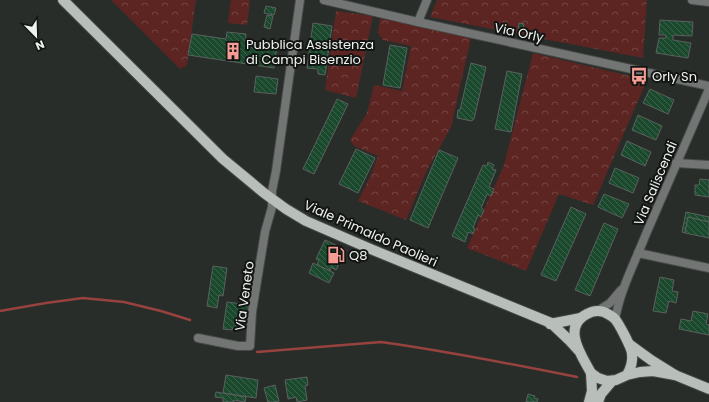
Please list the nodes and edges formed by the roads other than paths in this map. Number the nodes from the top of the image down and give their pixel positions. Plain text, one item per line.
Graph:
1 (64, 0) edge
2 (300, 0) edge
3 (324, 0) edge
4 (427, 0) edge
5 (692, 0) edge
6 (709, 2) edge
7 (418, 22) junction
8 (709, 86) edge
9 (709, 89) edge
10 (676, 163) junction
11 (709, 166) edge
12 (273, 199) junction
13 (638, 253) junction
14 (709, 268) edge
15 (624, 286) junction
16 (599, 310) junction
17 (581, 318) junction
18 (615, 320) junction
19 (550, 324) junction
20 (198, 338) dead end
21 (628, 344) junction
22 (578, 350) junction
23 (591, 373) junction
24 (675, 374) junction
25 (627, 375) junction
26 (612, 381) junction
27 (709, 389) edge
28 (589, 402) edge
29 (598, 402) edge

1 - 12 main road, Viale Primaldo Paolieri
2 - 12 street
3 - 7 street, Via Orly
4 - 7 street
5 - 6 street
7 - 8 street, Via Orly
9 - 10 street, Via Saliscendi
10 - 11 street
10 - 13 street, Via Saliscendi
12 - 19 main road, Viale Primaldo Paolieri
12 - 20 street, Via Veneto
13 - 14 street
13 - 15 street, Via Saliscendi
15 - 16 street, Via Saliscendi
15 - 18 street, Via Saliscendi
16 - 17 main road
16 - 18 main road
17 - 19 main road
17 - 22 main road, Viale Primaldo Paolieri
18 - 21 main road
19 - 22 main road, Viale Primaldo Paolieri
21 - 24 main road
21 - 25 main road
22 - 23 main road, Viale Primaldo Paolieri
23 - 26 main road
23 - 28 main road
24 - 25 main road
24 - 27 main road
25 - 26 main road
26 - 29 main road

